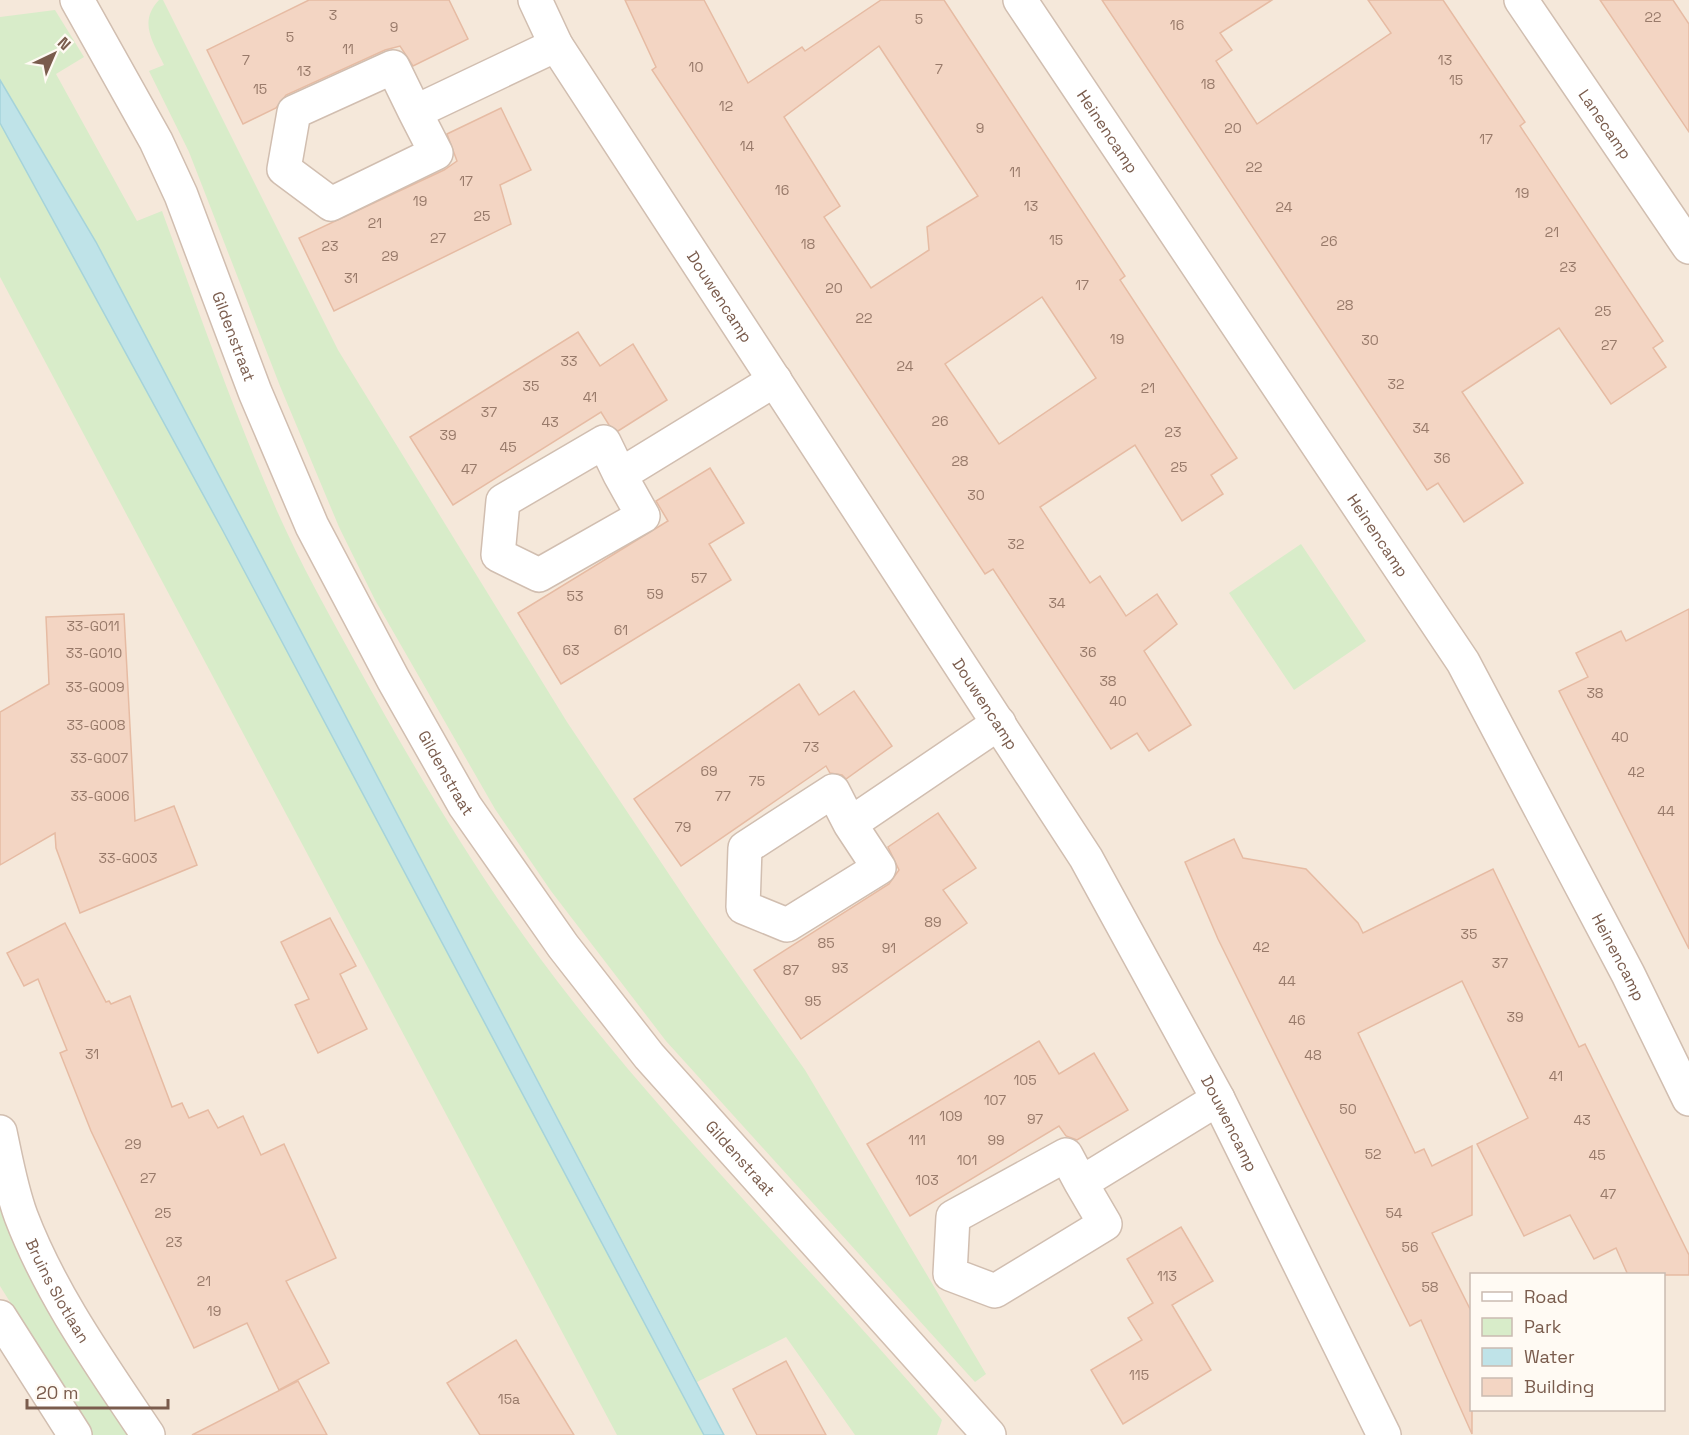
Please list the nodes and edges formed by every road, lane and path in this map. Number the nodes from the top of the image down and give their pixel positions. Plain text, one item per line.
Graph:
1 (77, 0) edge
2 (535, 0) edge
3 (1020, 0) edge
4 (1521, 0) edge
5 (556, 45) junction
6 (415, 112) junction
7 (1689, 247) edge
8 (775, 380) junction
9 (620, 475) junction
10 (999, 723) junction
11 (850, 824) dead end
12 (1689, 1099) edge
13 (1218, 1100) junction
14 (0, 1132) edge
15 (1081, 1183) junction
16 (0, 1317) edge
17 (75, 1435) edge
18 (148, 1435) edge
19 (989, 1435) edge
20 (1384, 1435) edge

1 - 19 street, Gildenstraat
2 - 5 street, Douwencamp
3 - 12 street, Heinencamp
4 - 7 street, Lanecamp
5 - 6 street
5 - 8 street, Douwencamp
6 - 6 street
8 - 9 street
8 - 10 street, Douwencamp
9 - 9 street
10 - 11 street
10 - 13 street, Douwencamp
13 - 15 street
13 - 20 street, Douwencamp
14 - 18 street, Bruins Slotlaan
15 - 15 street
16 - 17 street

